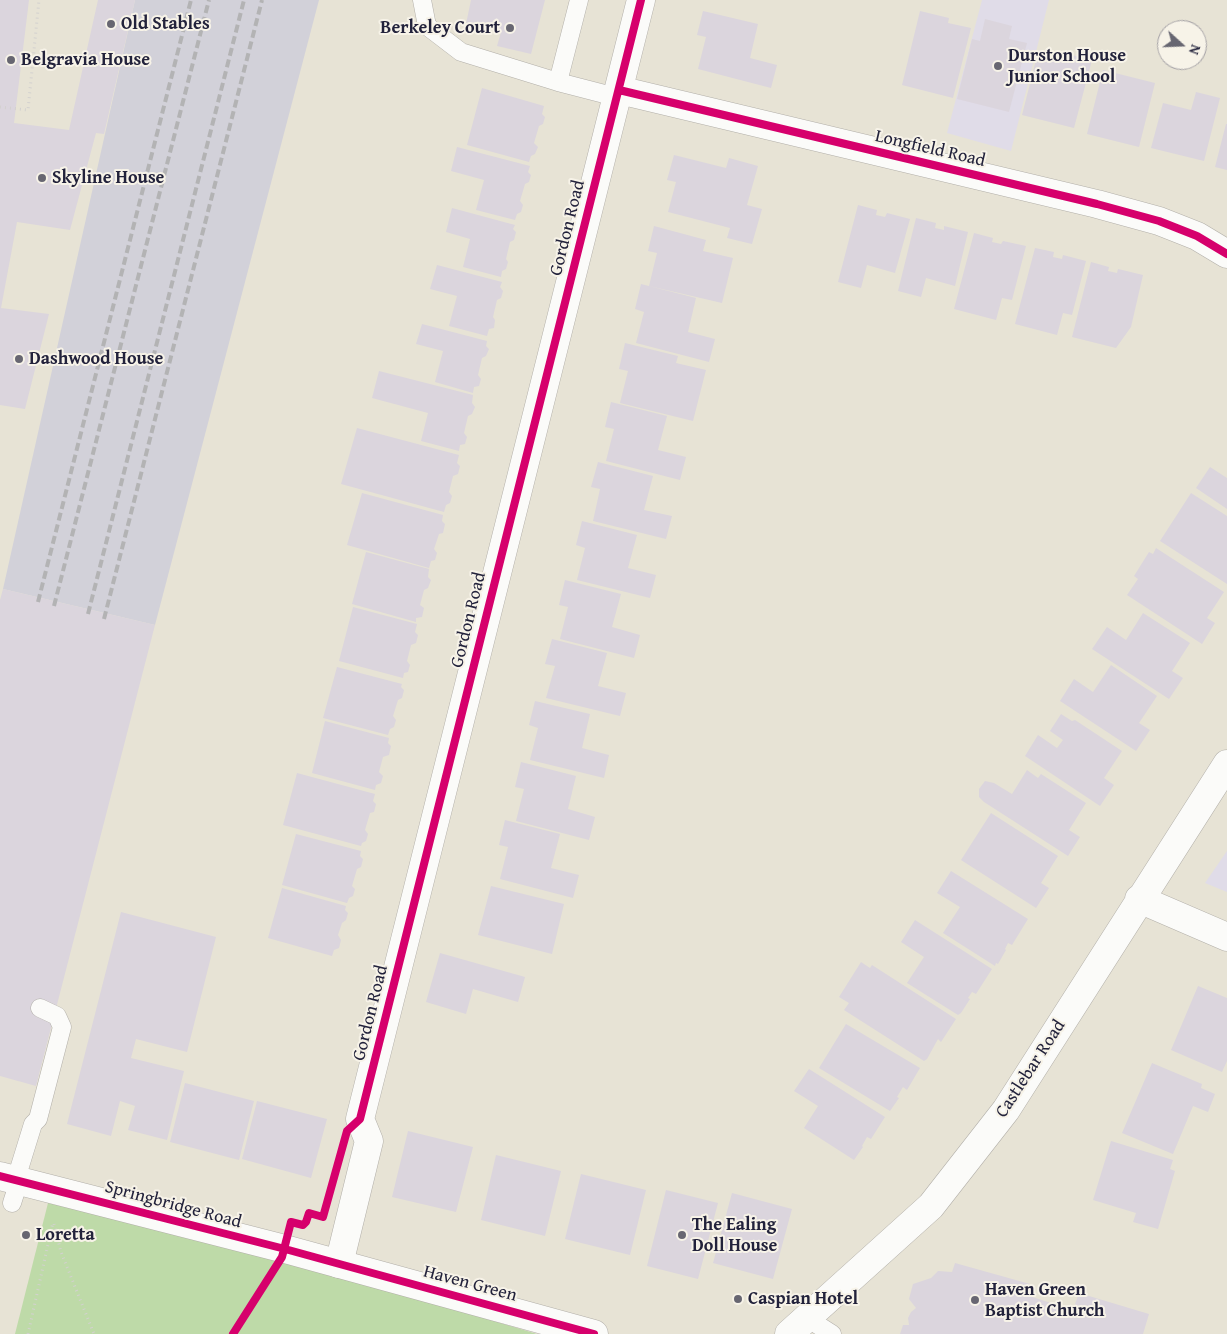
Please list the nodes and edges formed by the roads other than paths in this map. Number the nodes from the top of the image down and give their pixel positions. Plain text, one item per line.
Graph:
1 (422, 0) edge
2 (579, 0) edge
3 (641, 0) edge
4 (558, 82) junction
5 (618, 94) junction
6 (1227, 254) edge
7 (1227, 764) edge
8 (1139, 899) junction
9 (1227, 938) edge
10 (40, 1008) dead end
11 (15, 1184) edge
12 (339, 1264) junction
13 (798, 1326) edge
14 (594, 1334) edge
15 (832, 1334) edge

1 - 4 lane
2 - 4 lane
3 - 5 street, Gordon Road
4 - 5 lane
5 - 6 street, Longfield Road
5 - 12 street, Gordon Road
7 - 8 street, Castlebar Road
8 - 9 street
8 - 13 street, Castlebar Road
10 - 11 lane
11 - 12 street, Springbridge Road
12 - 14 street, Haven Green
13 - 15 lane

